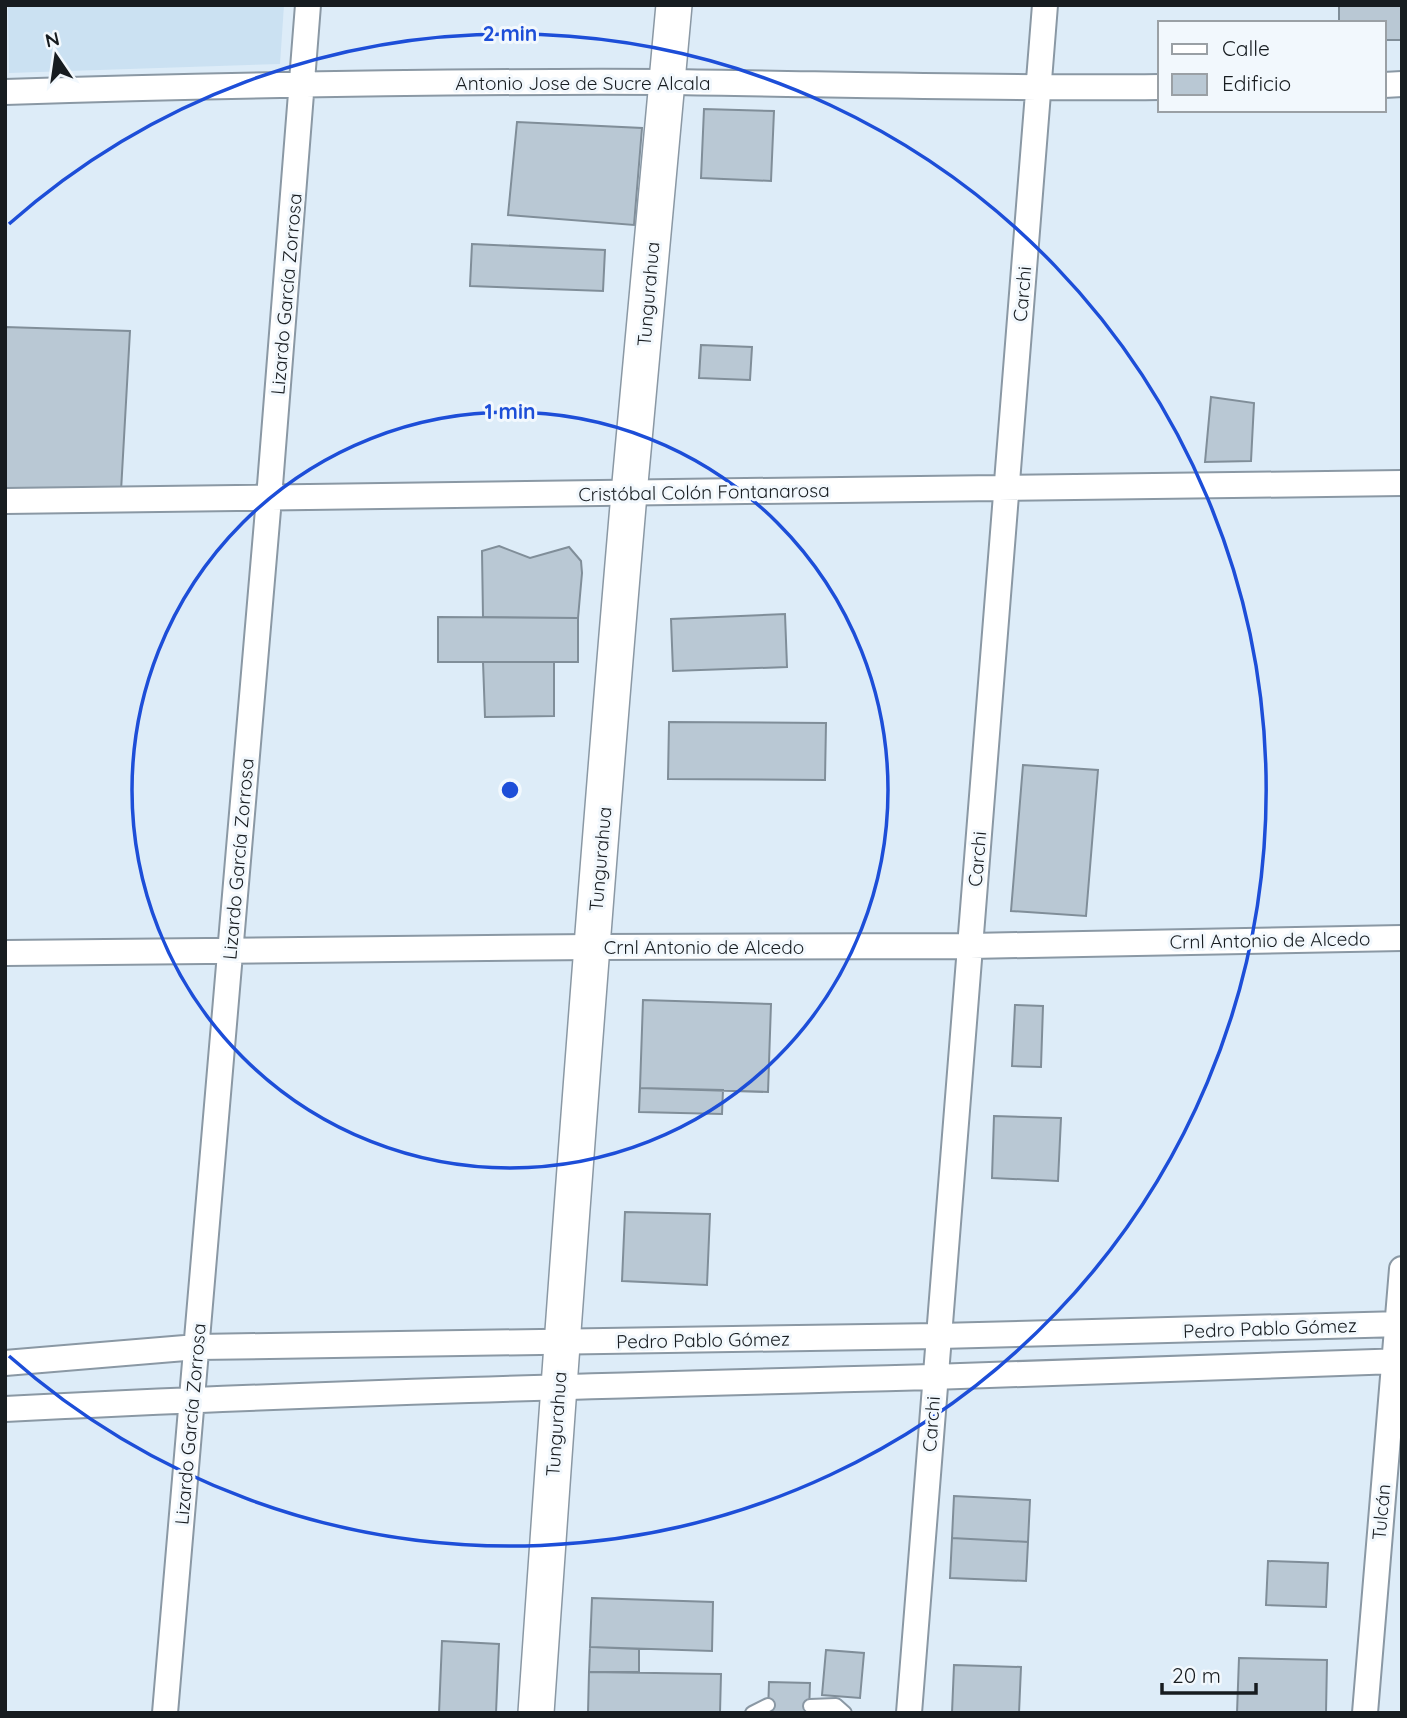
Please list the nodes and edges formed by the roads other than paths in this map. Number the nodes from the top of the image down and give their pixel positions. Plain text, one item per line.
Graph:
1 (308, 5) edge
2 (674, 5) edge
3 (1045, 5) edge
4 (667, 82) junction
5 (303, 83) junction
6 (1158, 87) edge
7 (1039, 89) junction
8 (5, 92) edge
9 (1402, 483) edge
10 (1007, 486) junction
11 (629, 494) junction
12 (269, 498) junction
13 (5, 501) edge
14 (1402, 938) edge
15 (970, 946) junction
16 (592, 947) junction
17 (230, 951) junction
18 (5, 953) edge
19 (1402, 1269) edge
20 (1400, 1324) edge
21 (939, 1336) junction
22 (561, 1343) junction
23 (197, 1347) junction
24 (1398, 1361) edge
25 (5, 1363) edge
26 (935, 1377) junction
27 (558, 1386) junction
28 (192, 1399) junction
29 (5, 1409) edge
30 (768, 1705) dead end
31 (810, 1706) dead end
32 (165, 1713) edge
33 (536, 1713) edge
34 (752, 1713) edge
35 (845, 1713) edge
36 (909, 1713) edge
37 (1364, 1713) edge

1 - 5 street, Lizardo García Zorrosa
2 - 4 main road, Tungurahua
3 - 7 street, Carchi
4 - 5 street, Antonio Jose de Sucre Alcala
4 - 7 street, Antonio Jose de Sucre Alcala
4 - 11 main road, Tungurahua
5 - 8 street, Antonio Jose de Sucre Alcala
5 - 12 street, Lizardo García Zorrosa
6 - 7 street, Antonio Jose de Sucre Alcala
7 - 10 street, Carchi
9 - 10 street, Cristóbal Colón Fontanarosa
10 - 11 street, Cristóbal Colón Fontanarosa
10 - 15 street, Carchi
11 - 12 street, Cristóbal Colón Fontanarosa
11 - 16 main road, Tungurahua
12 - 13 street, Cristóbal Colón Fontanarosa
12 - 17 street, Lizardo García Zorrosa
14 - 15 street, Crnl Antonio de Alcedo
15 - 16 street, Crnl Antonio de Alcedo
15 - 21 street, Carchi
16 - 17 street, Crnl Antonio de Alcedo
16 - 22 main road, Tungurahua
17 - 18 street, Crnl Antonio de Alcedo
17 - 23 street, Lizardo García Zorrosa
19 - 20 street, Tulcán
20 - 21 street, Pedro Pablo Gómez
20 - 24 street, Tulcán
21 - 22 street, Pedro Pablo Gómez
21 - 26 street, Carchi
22 - 23 street, Pedro Pablo Gómez
22 - 27 main road, Tungurahua
23 - 25 street, Pedro Pablo Gómez
23 - 28 street, Lizardo García Zorrosa
24 - 26 street, Pedro Pablo Gómez
24 - 37 street, Tulcán
26 - 27 street, Pedro Pablo Gómez
26 - 36 street, Carchi
27 - 28 street, Pedro Pablo Gómez
27 - 33 main road, Tungurahua
28 - 29 street, Pedro Pablo Gómez
28 - 32 street, Lizardo García Zorrosa
30 - 34 lane
31 - 35 lane

